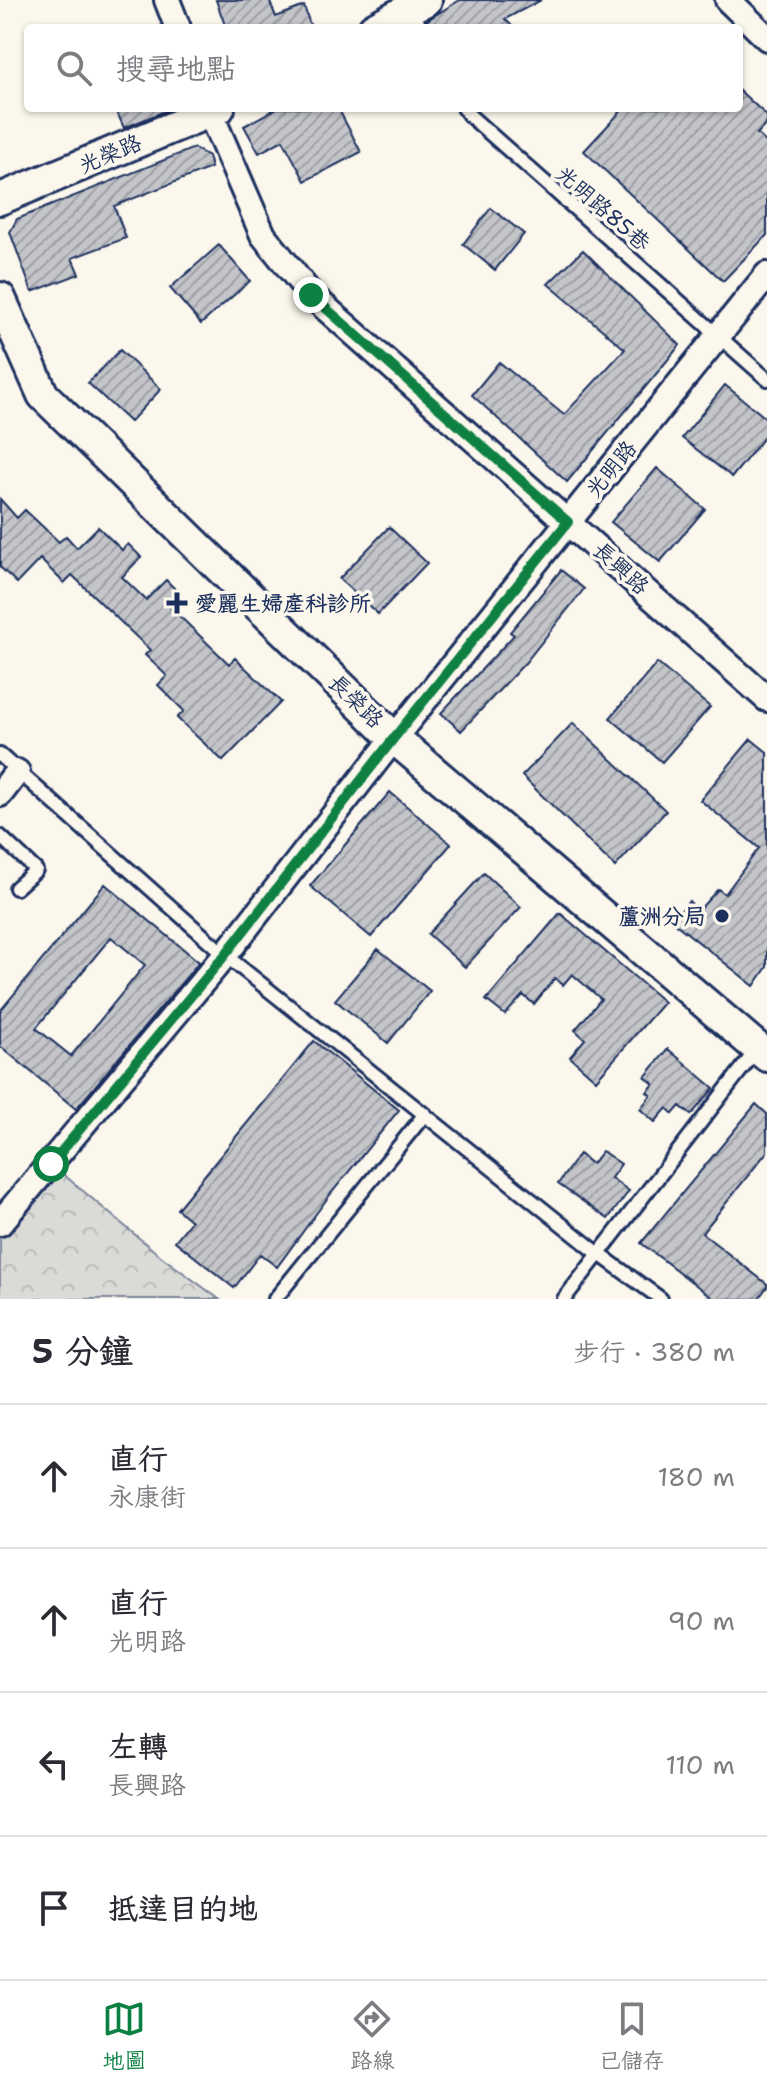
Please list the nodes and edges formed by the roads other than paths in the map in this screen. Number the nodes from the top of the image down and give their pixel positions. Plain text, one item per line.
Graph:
1 (167, 0) edge
2 (728, 0) edge
3 (417, 9) edge
4 (176, 24) edge
5 (383, 24) edge
6 (767, 38) edge
7 (205, 112) edge
8 (213, 112) edge
9 (467, 112) edge
10 (0, 199) edge
11 (767, 275) edge
12 (0, 298) edge
13 (718, 335) junction
14 (767, 379) edge
15 (568, 522) junction
16 (767, 699) edge
17 (394, 738) junction
18 (9, 764) edge
19 (0, 794) edge
20 (0, 836) edge
21 (16, 888) dead end
22 (225, 955) junction
23 (764, 1047) edge
24 (425, 1114) junction
25 (0, 1223) edge
26 (599, 1254) junction
27 (275, 1299) edge
28 (564, 1299) edge
29 (661, 1299) edge

1 - 4 street
2 - 6 street
3 - 5 street
7 - 10 street, 光榮路
8 - 15 street, 長興路
9 - 13 lane, 光明路85巷
11 - 13 street, 光明路
12 - 17 street, 長榮路
13 - 14 lane, 光明路85巷
13 - 15 street, 光明路
15 - 16 street, 長興路
15 - 17 street, 光明路
17 - 22 street, 光明路
17 - 23 street, 長榮路
18 - 19 street
18 - 22 lane
20 - 21 lane
22 - 24 lane
22 - 25 street, 光明路
23 - 26 lane
24 - 26 lane
24 - 27 lane
26 - 28 lane
26 - 29 lane

